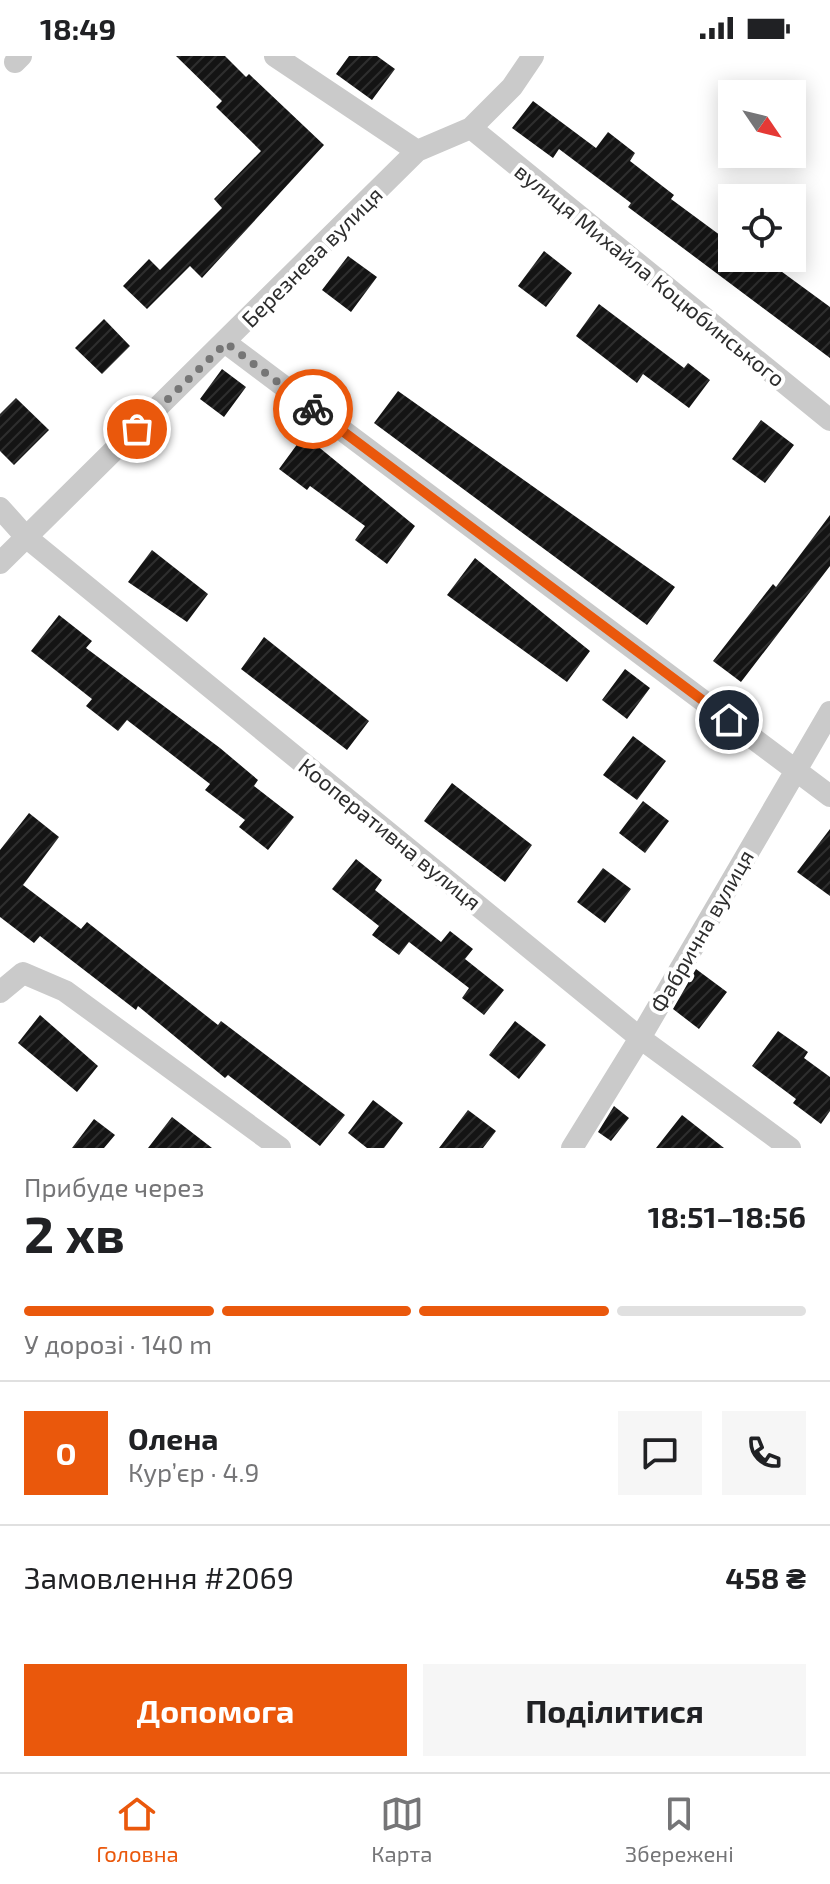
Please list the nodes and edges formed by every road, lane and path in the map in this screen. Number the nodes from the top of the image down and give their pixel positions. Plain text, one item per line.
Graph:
1 (275, 56) edge
2 (533, 56) edge
3 (471, 128) junction
4 (417, 151) junction
5 (226, 343) junction
6 (830, 420) edge
7 (0, 508) edge
8 (26, 537) junction
9 (0, 563) edge
10 (830, 712) edge
11 (795, 769) junction
12 (830, 796) edge
13 (0, 992) edge
14 (640, 1038) junction
15 (280, 1148) edge
16 (572, 1148) edge
17 (790, 1148) edge

1 - 4 street
2 - 3 street, Березнева вулиця
3 - 4 street, Березнева вулиця
3 - 6 street, вулиця Михайла Коцюбинського
4 - 5 street, Березнева вулиця
5 - 8 street, Березнева вулиця
5 - 11 street
7 - 8 street, Кооперативна вулиця
8 - 9 street, Березнева вулиця
8 - 14 street, Кооперативна вулиця
10 - 11 street, Фабрична вулиця
11 - 12 street
11 - 14 street, Фабрична вулиця
13 - 15 street
14 - 16 street, Фабрична вулиця
14 - 17 street, Кооперативна вулиця

